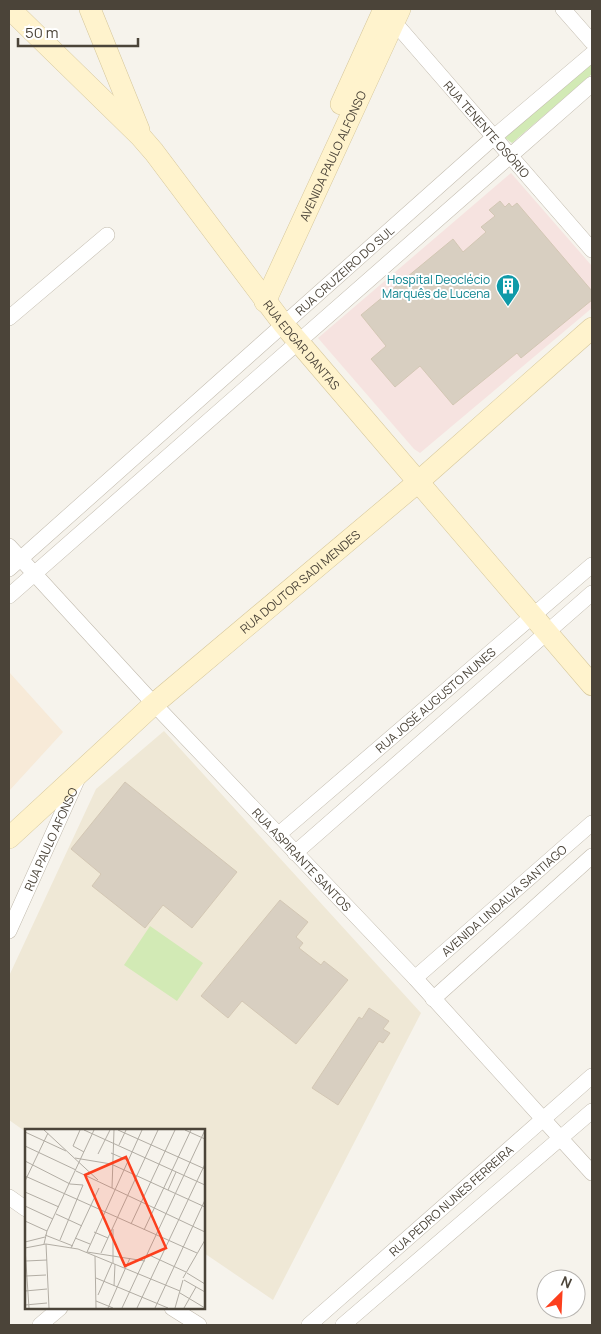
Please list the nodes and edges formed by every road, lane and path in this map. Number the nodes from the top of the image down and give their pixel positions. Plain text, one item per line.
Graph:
1 (10, 9) edge
2 (90, 9) edge
3 (563, 9) edge
4 (389, 12) edge
5 (592, 42) edge
6 (592, 54) edge
7 (592, 84) edge
8 (494, 137) junction
9 (141, 138) junction
10 (510, 155) junction
11 (107, 235) dead end
12 (592, 250) edge
13 (261, 295) junction
14 (9, 318) edge
15 (284, 325) junction
16 (592, 328) edge
17 (298, 342) junction
18 (184, 414) junction
19 (198, 430) junction
20 (418, 482) junction
21 (72, 513) junction
22 (86, 529) junction
23 (9, 546) edge
24 (14, 564) edge
25 (592, 564) edge
26 (33, 574) junction
27 (592, 593) edge
28 (9, 596) edge
29 (533, 616) junction
30 (547, 632) junction
31 (592, 685) edge
32 (154, 704) junction
33 (80, 773) junction
34 (592, 823) edge
35 (279, 834) junction
36 (9, 838) edge
37 (295, 853) junction
38 (592, 856) edge
39 (9, 931) edge
40 (414, 978) junction
41 (433, 1000) junction
42 (592, 1076) edge
43 (592, 1111) edge
44 (544, 1118) junction
45 (562, 1138) junction
46 (592, 1173) edge
47 (9, 1197) edge
48 (25, 1208) edge
49 (332, 1305) junction
50 (59, 1309) edge
51 (174, 1309) edge
52 (347, 1324) edge
53 (40, 1325) edge
54 (199, 1325) edge
55 (309, 1325) edge

1 - 9 street, RUA EDGAR DANTAS
2 - 9 street
3 - 5 street
4 - 8 street, RUA TENENTE OSÓRIO
4 - 13 street, AVENIDA PAULO ALFONSO
6 - 8 street, RUA CRUZEIRO DO SUL
7 - 10 street, RUA CRUZEIRO DO SUL
8 - 10 street, RUA TENENTE OSÓRIO
8 - 15 street, RUA CRUZEIRO DO SUL
9 - 13 street, RUA EDGAR DANTAS
10 - 12 street, RUA TENENTE OSÓRIO
10 - 17 street, RUA CRUZEIRO DO SUL
11 - 14 street
13 - 15 street, RUA EDGAR DANTAS
15 - 17 street, RUA EDGAR DANTAS
15 - 18 street, RUA CRUZEIRO DO SUL
16 - 20 street, RUA DOUTOR SADI MENDES
17 - 19 street, RUA CRUZEIRO DO SUL
17 - 20 street, RUA EDGAR DANTAS
18 - 19 street
18 - 21 street, RUA CRUZEIRO DO SUL
19 - 22 street, RUA CRUZEIRO DO SUL
20 - 29 street, RUA EDGAR DANTAS
20 - 32 street, RUA DOUTOR SADI MENDES
21 - 22 street
21 - 24 street, RUA CRUZEIRO DO SUL
22 - 26 street, RUA CRUZEIRO DO SUL
23 - 24 street, RUA ASPIRANTE SANTOS
24 - 26 street, RUA ASPIRANTE SANTOS
25 - 29 street, RUA JOSÉ AUGUSTO NUNES
26 - 28 street, RUA CRUZEIRO DO SUL
26 - 32 street, RUA ASPIRANTE SANTOS
27 - 30 street, RUA JOSÉ AUGUSTO NUNES
29 - 30 street, RUA EDGAR DANTAS
29 - 35 street, RUA JOSÉ AUGUSTO NUNES
30 - 31 street, RUA EDGAR DANTAS
30 - 37 street, RUA JOSÉ AUGUSTO NUNES
32 - 33 street, RUA DOUTOR SADI MENDES
32 - 35 street, RUA ASPIRANTE SANTOS
33 - 36 street, RUA DOUTOR SADI MENDES
33 - 39 street, RUA PAULO AFONSO
34 - 40 street, AVENIDA LINDALVA SANTIAGO
35 - 37 street, RUA ASPIRANTE SANTOS
37 - 40 street, RUA ASPIRANTE SANTOS
38 - 41 street, AVENIDA LINDALVA SANTIAGO
40 - 41 street, RUA ASPIRANTE SANTOS
41 - 44 street, RUA ASPIRANTE SANTOS
42 - 44 street, RUA PEDRO NUNES FERREIRA
43 - 45 street, RUA PEDRO NUNES FERREIRA
44 - 45 street, RUA ASPIRANTE SANTOS
44 - 49 street, RUA PEDRO NUNES FERREIRA
45 - 46 street, RUA ASPIRANTE SANTOS
45 - 52 street, RUA PEDRO NUNES FERREIRA
47 - 48 street
49 - 52 street
49 - 55 street, RUA PEDRO NUNES FERREIRA
50 - 53 street
51 - 54 street

